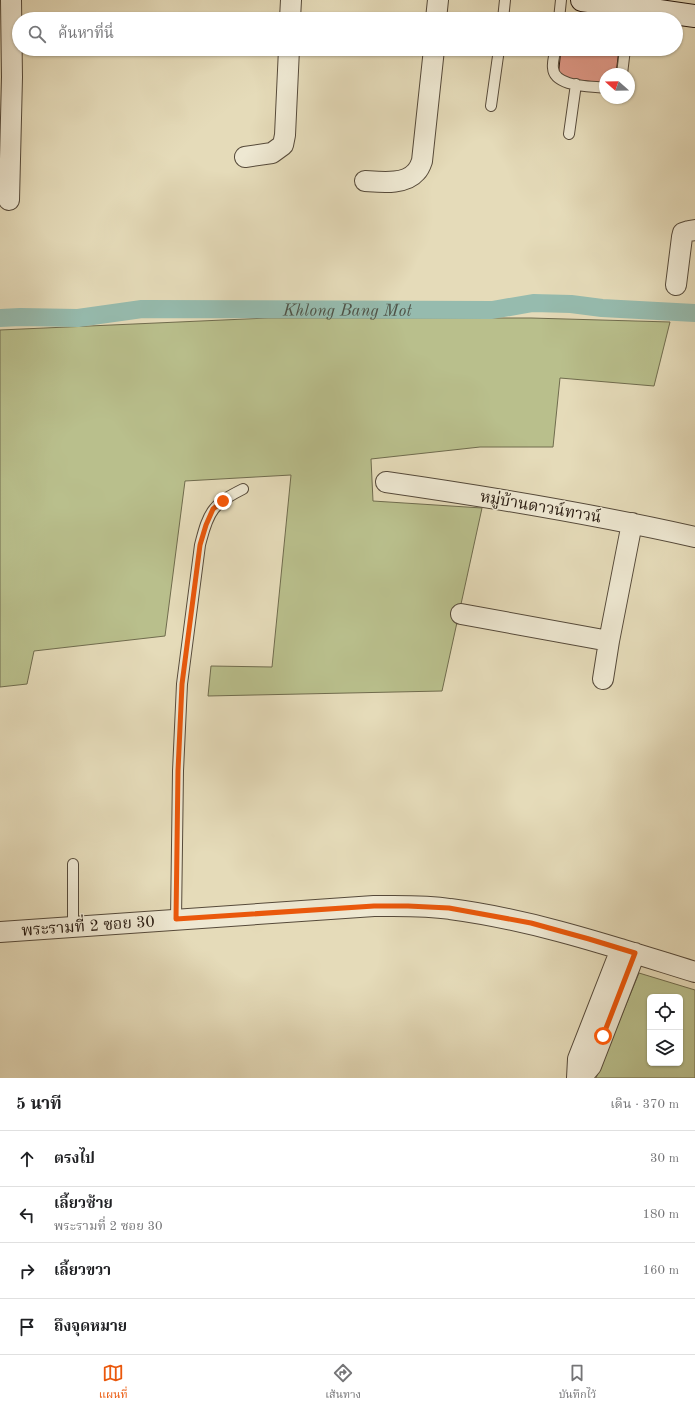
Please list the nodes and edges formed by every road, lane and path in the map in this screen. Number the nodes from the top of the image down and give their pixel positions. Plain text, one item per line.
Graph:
1 (12, 0) edge
2 (291, 0) edge
3 (438, 0) edge
4 (505, 0) edge
5 (562, 0) edge
6 (587, 0) edge
7 (290, 12) edge
8 (437, 12) edge
9 (504, 12) edge
10 (560, 12) edge
11 (628, 12) edge
12 (683, 15) edge
13 (695, 16) edge
14 (289, 56) edge
15 (433, 56) edge
16 (498, 56) edge
17 (554, 56) edge
18 (624, 56) edge
19 (623, 68) edge
20 (576, 84) junction
21 (599, 87) edge
22 (491, 106) dead end
23 (569, 134) dead end
24 (245, 157) dead end
25 (365, 181) dead end
26 (9, 200) dead end
27 (695, 230) edge
28 (676, 285) dead end
29 (386, 482) dead end
30 (243, 488) dead end
31 (632, 523) junction
32 (695, 537) edge
33 (460, 614) dead end
34 (609, 641) junction
35 (603, 679) dead end
36 (73, 864) dead end
37 (176, 919) junction
38 (73, 926) junction
39 (0, 932) edge
40 (628, 951) junction
41 (695, 972) edge
42 (577, 1078) edge
43 (581, 1078) edge

1 - 26 street
2 - 7 street
3 - 8 street
4 - 9 lane
5 - 10 lane
6 - 11 street
12 - 13 street
14 - 24 street
15 - 25 street
16 - 22 lane
17 - 20 lane
18 - 19 lane
20 - 21 lane
20 - 23 lane
27 - 28 street
29 - 31 street, หมู่บ้านดาวน์ทาวน์
30 - 37 lane
31 - 32 street, หมู่บ้านดาวน์ทาวน์
31 - 34 street
33 - 34 street
34 - 35 street
36 - 38 lane
37 - 38 street, พระรามที่ 2 ซอย 30
37 - 40 street, พระรามที่ 2 ซอย 30
38 - 39 street, พระรามที่ 2 ซอย 30
40 - 41 street, พระรามที่ 2 ซอย 30
40 - 42 street
40 - 43 street

